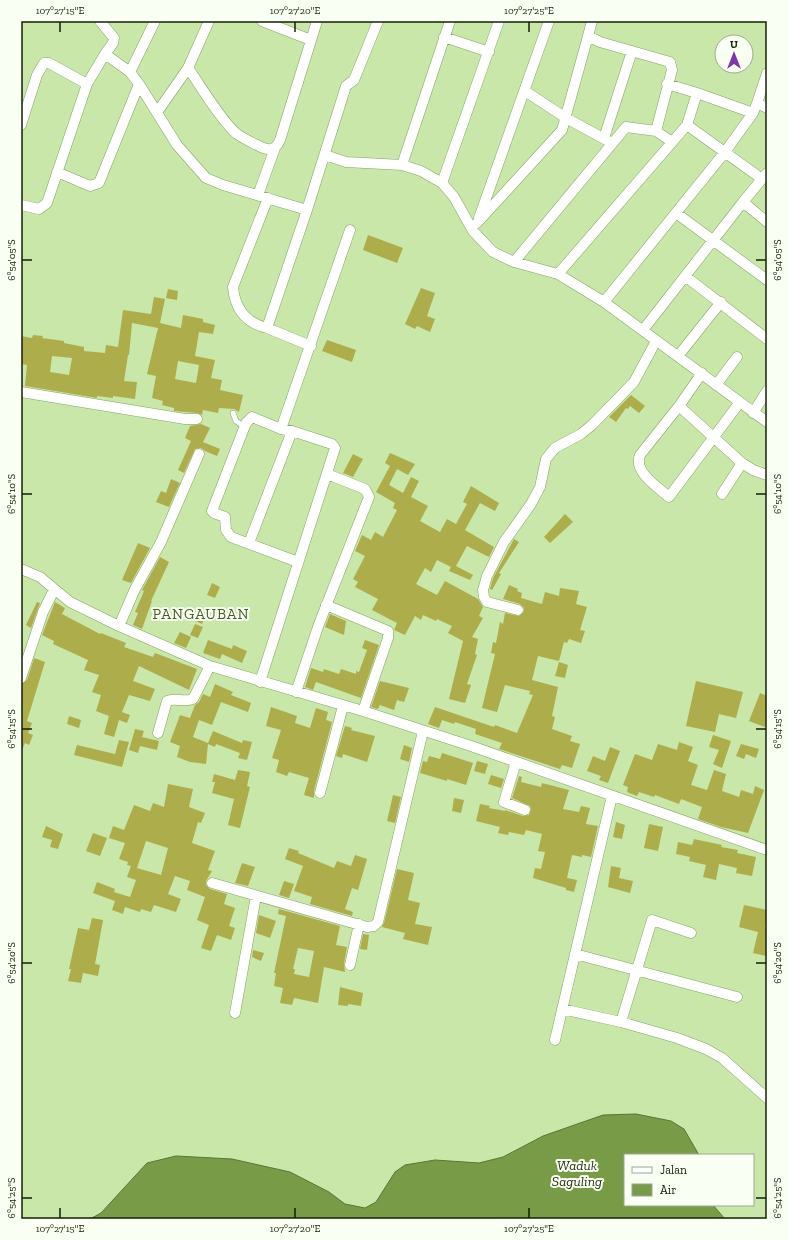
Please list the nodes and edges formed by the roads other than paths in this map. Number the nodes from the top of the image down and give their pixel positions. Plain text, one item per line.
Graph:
1 (155, 21) edge
2 (208, 21) edge
3 (262, 21) edge
4 (317, 21) edge
5 (378, 21) edge
6 (450, 21) edge
7 (499, 21) edge
8 (549, 21) edge
9 (592, 21) edge
10 (104, 22) edge
11 (588, 36) junction
12 (444, 37) junction
13 (311, 40) junction
14 (632, 51) junction
15 (489, 52) junction
16 (105, 54) junction
17 (188, 68) junction
18 (130, 72) junction
19 (767, 73) edge
20 (87, 84) junction
21 (139, 84) junction
22 (668, 84) junction
23 (525, 91) junction
24 (697, 93) junction
25 (755, 108) junction
26 (767, 108) edge
27 (158, 112) junction
28 (566, 118) junction
29 (610, 118) junction
30 (21, 125) edge
31 (686, 125) junction
32 (626, 126) junction
33 (656, 131) junction
34 (608, 141) junction
35 (672, 142) junction
36 (275, 148) junction
37 (725, 152) junction
38 (324, 155) junction
39 (402, 165) junction
40 (57, 172) junction
41 (764, 176) edge
42 (442, 183) junction
43 (263, 197) junction
44 (743, 202) junction
45 (21, 205) edge
46 (307, 210) junction
47 (676, 213) junction
48 (767, 222) edge
49 (475, 227) junction
50 (350, 230) dead end
51 (712, 241) junction
52 (514, 262) junction
53 (558, 274) junction
54 (685, 276) junction
55 (767, 280) edge
56 (604, 302) junction
57 (721, 302) junction
58 (267, 328) junction
59 (643, 330) junction
60 (767, 339) edge
61 (656, 341) junction
62 (311, 346) junction
63 (678, 356) junction
64 (737, 356) dead end
65 (702, 373) junction
66 (716, 385) junction
67 (767, 391) edge
68 (21, 392) edge
69 (740, 402) junction
70 (680, 406) junction
71 (233, 413) dead end
72 (752, 413) junction
73 (197, 419) dead end
74 (767, 422) edge
75 (245, 427) junction
76 (281, 429) junction
77 (292, 431) junction
78 (713, 438) junction
79 (199, 454) dead end
80 (742, 463) junction
81 (327, 474) junction
82 (767, 475) edge
83 (722, 494) dead end
84 (250, 543) junction
85 (298, 562) junction
86 (21, 569) edge
87 (54, 590) junction
88 (326, 605) junction
89 (518, 610) dead end
90 (119, 626) junction
91 (210, 666) junction
92 (21, 678) edge
93 (260, 682) junction
94 (296, 692) junction
95 (343, 706) junction
96 (363, 711) junction
97 (423, 731) junction
98 (158, 733) dead end
99 (516, 762) junction
100 (320, 792) dead end
101 (612, 796) junction
102 (525, 810) dead end
103 (767, 850) edge
104 (212, 883) dead end
105 (256, 896) junction
106 (359, 924) junction
107 (691, 932) dead end
108 (575, 954) junction
109 (350, 965) dead end
110 (637, 971) junction
111 (737, 997) dead end
112 (562, 1009) junction
113 (235, 1013) dead end
114 (621, 1022) junction
115 (555, 1040) dead end
116 (767, 1098) edge

1 - 18 street
2 - 17 street
3 - 13 street
4 - 13 street
5 - 38 street
6 - 12 street
7 - 15 street
8 - 23 street
9 - 11 street
10 - 16 street
11 - 14 street
11 - 28 street
12 - 15 street
12 - 39 street
13 - 36 street
14 - 22 street
14 - 29 street
15 - 42 street
16 - 18 street
16 - 20 street
17 - 27 street
17 - 36 street
18 - 21 street
19 - 25 street
20 - 30 street
20 - 40 street
21 - 27 street
21 - 40 street
22 - 24 street
22 - 33 street
23 - 28 street
23 - 49 street
24 - 25 street
24 - 31 street
25 - 26 street
25 - 37 street
27 - 43 street
28 - 34 street
28 - 49 street
29 - 32 street
29 - 34 street
31 - 35 street
31 - 37 street
32 - 33 street
32 - 34 street
33 - 35 street
34 - 52 street
35 - 53 street
36 - 43 street
37 - 41 street
37 - 47 street
38 - 39 street
38 - 46 street
39 - 42 street
40 - 45 street
41 - 44 street
42 - 49 street
43 - 46 street
43 - 58 street
44 - 48 street
44 - 51 street
46 - 58 street
47 - 51 street
47 - 56 street
49 - 52 street
50 - 62 street
51 - 54 street
51 - 55 street
52 - 53 street
53 - 56 street
54 - 57 street
54 - 59 street
56 - 59 street
57 - 60 street
57 - 63 street
58 - 62 street
59 - 61 street
61 - 63 street
61 - 89 street
62 - 76 street
63 - 65 street
64 - 66 street
65 - 66 street
65 - 70 street
66 - 69 street
67 - 72 street
68 - 73 street
69 - 72 street
69 - 78 street
70 - 78 street
70 - 78 street
71 - 75 lane
72 - 74 street
75 - 76 street
75 - 84 street
76 - 77 street
77 - 81 street
77 - 84 street
78 - 80 street
79 - 90 street
80 - 82 street
80 - 83 street
81 - 85 street
81 - 88 street
84 - 85 street
85 - 93 street
86 - 87 street
87 - 90 street
87 - 92 street
88 - 94 street
88 - 96 street
90 - 91 street
91 - 93 street
91 - 98 street
93 - 94 street
94 - 95 street
95 - 96 street
95 - 100 street
96 - 97 street
97 - 99 street
97 - 106 street
99 - 101 street
99 - 102 street
101 - 103 street
101 - 108 street
104 - 105 street
105 - 106 street
105 - 113 street
106 - 109 street
107 - 110 street
108 - 110 street
108 - 112 street
110 - 111 street
110 - 114 street
112 - 114 street
112 - 115 street
114 - 116 street

